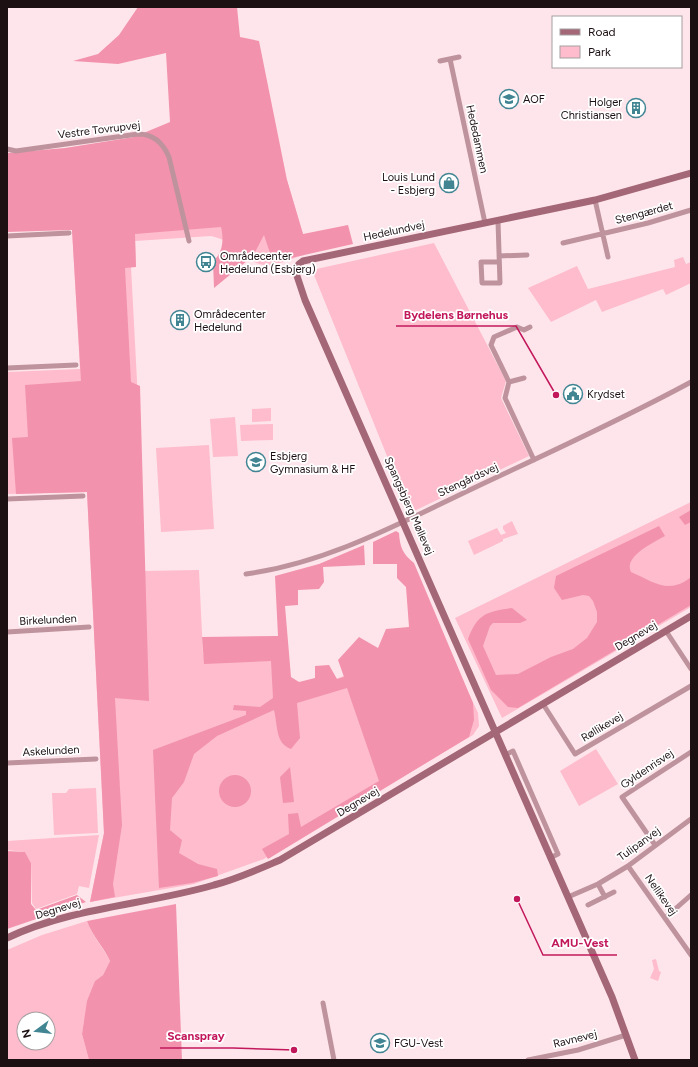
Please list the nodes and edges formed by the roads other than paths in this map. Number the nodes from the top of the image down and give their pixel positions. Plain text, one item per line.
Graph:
1 (459, 57) dead end
2 (450, 59) junction
3 (440, 61) dead end
4 (7, 149) edge
5 (691, 174) edge
6 (595, 200) junction
7 (691, 210) edge
8 (498, 221) junction
9 (485, 223) junction
10 (68, 233) dead end
11 (603, 234) junction
12 (7, 236) edge
13 (189, 241) dead end
14 (563, 243) dead end
15 (527, 255) dead end
16 (608, 257) dead end
17 (499, 259) junction
18 (296, 266) joint
19 (530, 327) dead end
20 (76, 365) dead end
21 (7, 368) edge
22 (524, 378) dead end
23 (510, 382) junction
24 (691, 382) edge
25 (534, 460) junction
26 (83, 496) dead end
27 (7, 499) edge
28 (404, 522) junction
29 (246, 574) dead end
30 (691, 616) edge
31 (89, 628) dead end
32 (666, 631) junction
33 (7, 632) edge
34 (691, 669) edge
35 (691, 686) edge
36 (543, 704) junction
37 (495, 733) junction
38 (691, 752) edge
39 (96, 759) dead end
40 (7, 763) edge
41 (691, 819) edge
42 (655, 844) junction
43 (628, 866) junction
44 (598, 884) junction
45 (614, 892) dead end
46 (691, 895) edge
47 (605, 896) junction
48 (568, 898) junction
49 (588, 905) dead end
50 (665, 918) junction
51 (7, 938) edge
52 (691, 955) edge
53 (323, 1003) dead end
54 (626, 1034) junction
55 (334, 1060) edge
56 (528, 1060) edge
57 (635, 1060) edge

1 - 2 street
2 - 3 street
2 - 9 street, Hededammen
4 - 13 street, Vestre Tovrupvej
5 - 6 street, Hedelundvej
6 - 8 street, Hedelundvej
6 - 11 street, Stengærdet
7 - 11 street, Stengærdet
8 - 9 street, Hedelundvej
8 - 17 street
9 - 18 street, Hedelundvej
10 - 12 street
11 - 14 street, Stengærdet
11 - 16 street, Stengærdet
15 - 17 street
17 - 17 street
18 - 28 street, Spangsbjerg Møllevej
19 - 23 street
20 - 21 street
22 - 23 street
23 - 25 street
24 - 25 street, Stengårdsvej
25 - 28 street, Stengårdsvej
26 - 27 street
28 - 29 street, Stengårdsvej
28 - 37 street, Spangsbjerg Møllevej
30 - 32 street, Degnevej
31 - 33 street, Birkelunden
32 - 34 street
32 - 36 street, Degnevej
35 - 36 street, Røllikevej
36 - 37 street, Degnevej
37 - 48 street, Spangsbjerg Møllevej
37 - 51 street, Degnevej
38 - 42 street, Gyldenrisvej
39 - 40 street, Askelunden
41 - 42 street, Tulipanvej
42 - 43 street, Tulipanvej
43 - 44 street, Tulipanvej
43 - 50 street, Nellikevej
44 - 47 street
44 - 48 street, Tulipanvej
45 - 47 street
46 - 50 street
47 - 49 street
48 - 54 street, Spangsbjerg Møllevej
50 - 52 street, Nellikevej
53 - 55 street
54 - 56 street, Ravnevej
54 - 57 street, Spangsbjerg Møllevej

